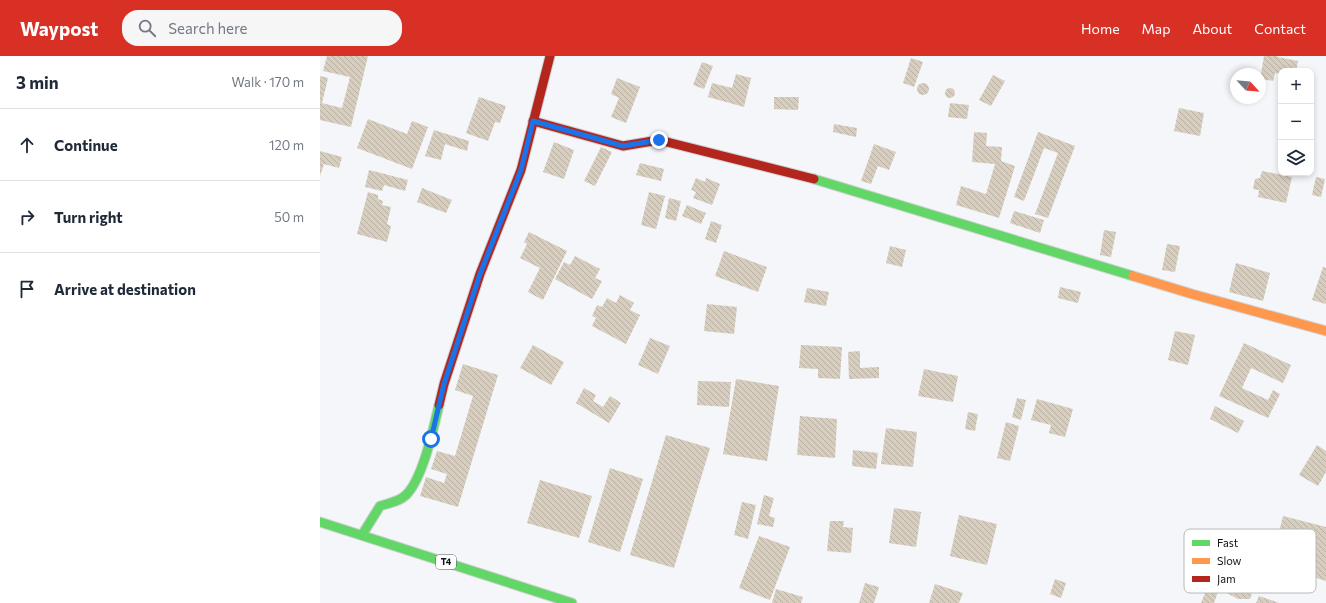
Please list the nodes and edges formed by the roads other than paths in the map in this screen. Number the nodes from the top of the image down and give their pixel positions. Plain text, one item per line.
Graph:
1 (550, 56) edge
2 (533, 121) junction
3 (1326, 331) edge
4 (320, 522) edge
5 (362, 535) junction
6 (572, 603) edge

1 - 2 main road
2 - 3 main road
2 - 5 main road
4 - 5 main road, T4
5 - 6 main road, T4

